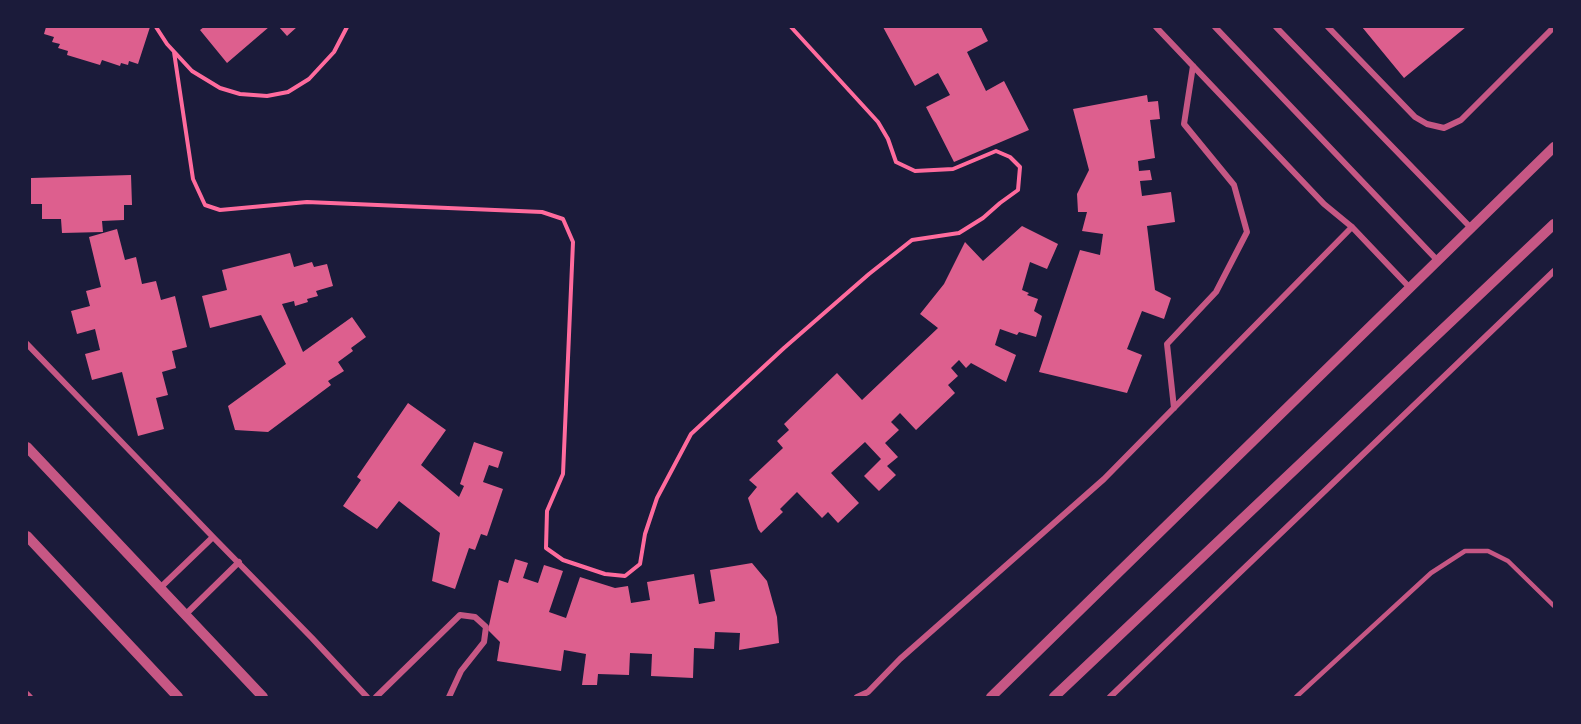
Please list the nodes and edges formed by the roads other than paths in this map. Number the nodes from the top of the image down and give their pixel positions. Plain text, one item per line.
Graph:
1 (1156, 27) edge
2 (1215, 27) edge
3 (1276, 27) edge
4 (1328, 27) edge
5 (1554, 27) edge
6 (1193, 66) junction
7 (1554, 147) edge
8 (1554, 224) edge
9 (1352, 227) junction
10 (1472, 229) junction
11 (1438, 261) junction
12 (1554, 272) edge
13 (1410, 288) junction
14 (27, 345) edge
15 (1174, 408) junction
16 (27, 447) edge
17 (27, 536) edge
18 (213, 537) junction
19 (239, 562) junction
20 (160, 588) junction
21 (1554, 606) edge
22 (186, 615) junction
23 (27, 694) edge
24 (30, 697) edge
25 (178, 697) edge
26 (263, 697) edge
27 (367, 697) edge
28 (376, 697) edge
29 (449, 697) edge
30 (857, 697) edge
31 (991, 697) edge
32 (1054, 697) edge
33 (1110, 697) edge
34 (1296, 697) edge

1 - 6 street
2 - 11 street
3 - 10 street
4 - 5 street
6 - 9 street
6 - 15 street
7 - 10 street
8 - 32 street
9 - 13 street
9 - 15 street
10 - 11 street
11 - 13 street
12 - 33 street
13 - 31 street
14 - 18 street
15 - 30 street
16 - 20 street
17 - 25 street
18 - 19 street
18 - 20 street
19 - 22 street
19 - 27 street
20 - 22 street
21 - 34 lane
22 - 26 street
23 - 24 street
28 - 29 street

